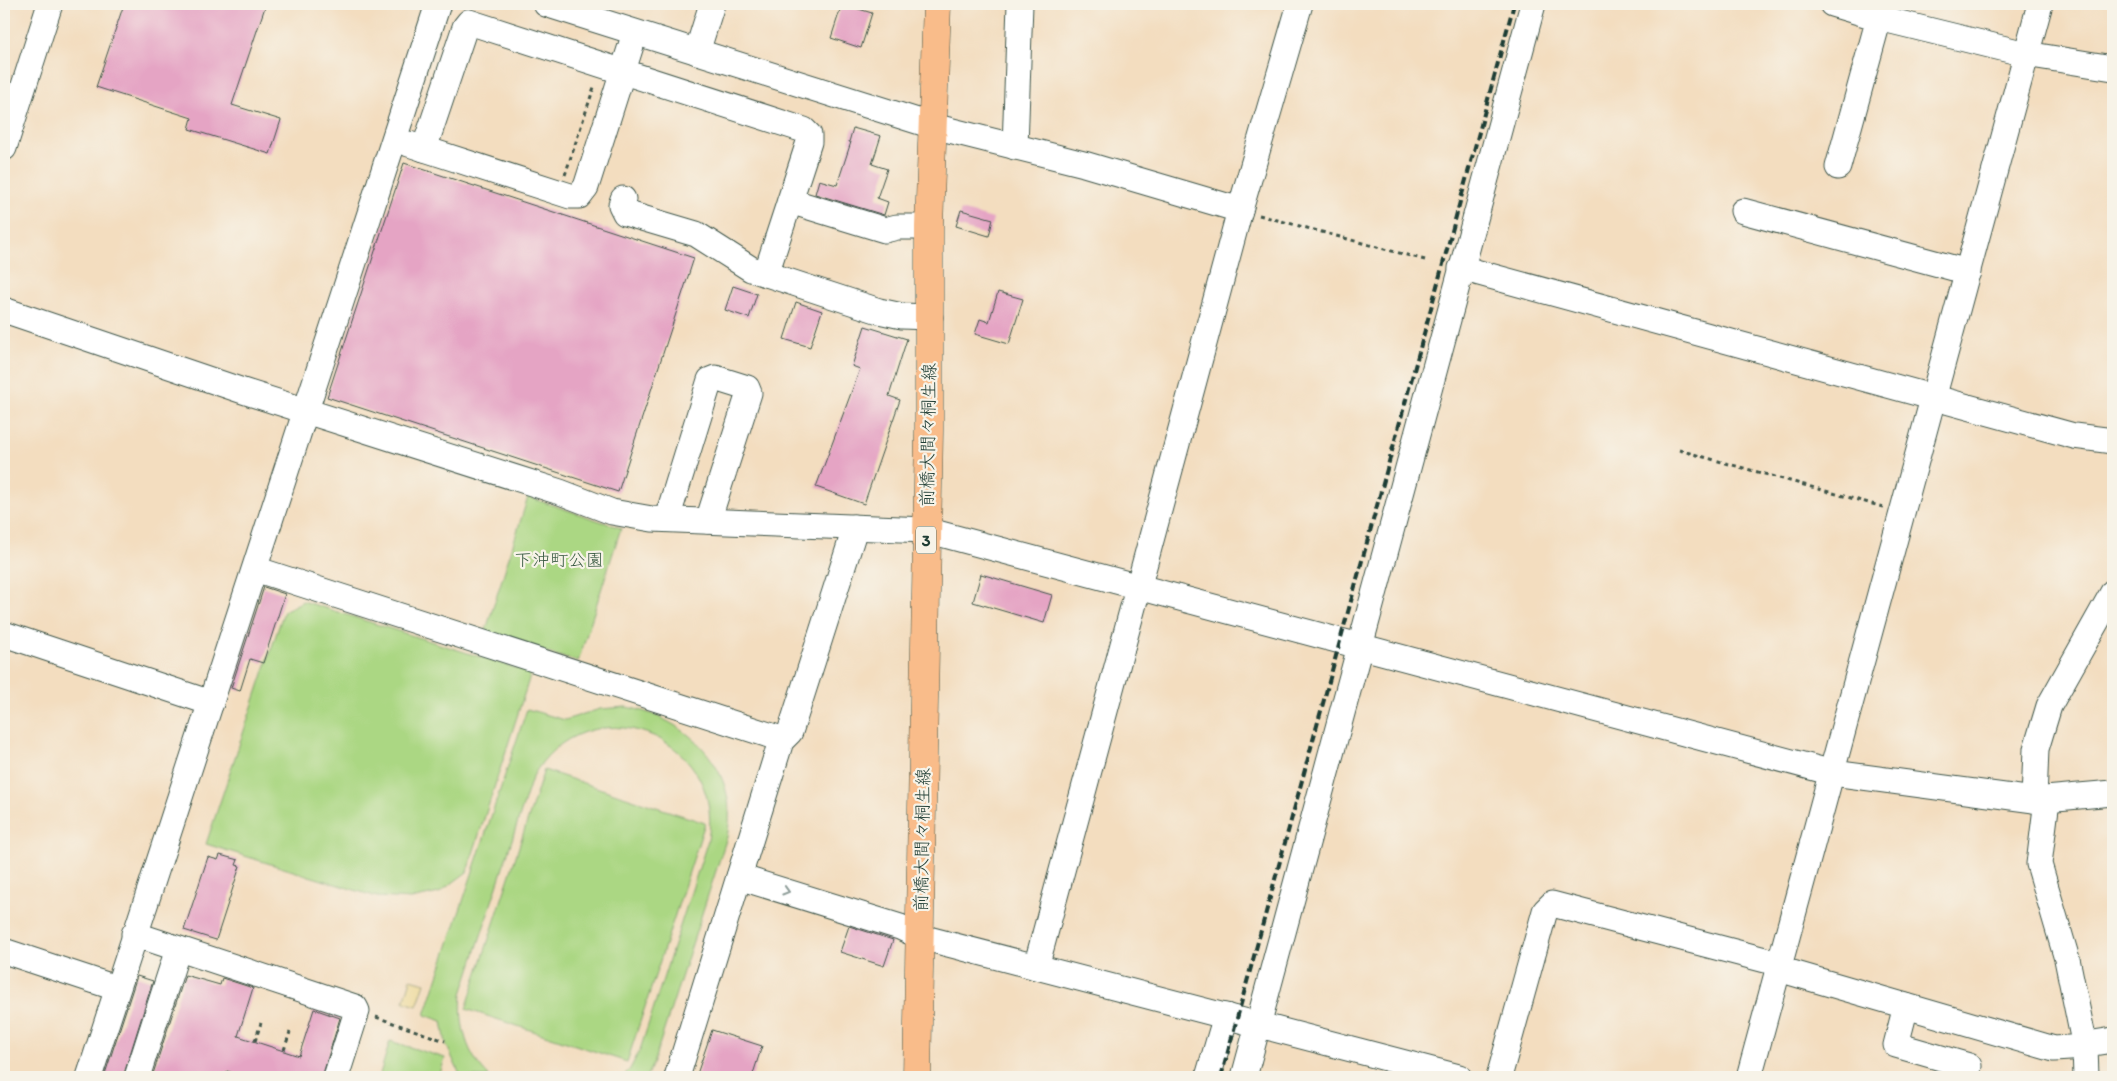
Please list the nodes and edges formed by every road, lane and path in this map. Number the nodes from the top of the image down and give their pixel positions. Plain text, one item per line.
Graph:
1 (50, 4) edge
2 (438, 4) edge
3 (546, 4) edge
4 (712, 4) edge
5 (937, 4) edge
6 (1020, 4) edge
7 (1300, 4) edge
8 (1533, 4) edge
9 (1832, 4) edge
10 (2040, 4) edge
11 (1879, 18) junction
12 (636, 32) junction
13 (697, 52) junction
14 (2026, 54) junction
15 (2113, 68) edge
16 (612, 69) junction
17 (787, 81) junction
18 (775, 121) junction
19 (933, 126) junction
20 (394, 139) junction
21 (1015, 147) junction
22 (4, 148) edge
23 (424, 148) junction
24 (1838, 167) dead end
25 (560, 193) junction
26 (623, 199) dead end
27 (790, 201) junction
28 (1240, 210) junction
29 (1743, 210) dead end
30 (929, 227) junction
31 (1425, 260) dead end
32 (1461, 268) junction
33 (1968, 272) junction
34 (766, 274) junction
35 (4, 310) edge
36 (930, 317) junction
37 (1935, 396) junction
38 (306, 410) junction
39 (2113, 441) edge
40 (1679, 450) dead end
41 (1903, 513) junction
42 (667, 519) junction
43 (708, 521) junction
44 (853, 527) junction
45 (926, 530) junction
46 (254, 569) junction
47 (1137, 587) junction
48 (2113, 592) edge
49 (4, 634) edge
50 (1359, 646) junction
51 (211, 703) junction
52 (781, 741) junction
53 (1833, 773) junction
54 (2113, 793) edge
55 (2040, 800) junction
56 (739, 876) junction
57 (134, 934) junction
58 (921, 937) junction
59 (178, 949) junction
60 (4, 951) edge
61 (1036, 967) junction
62 (1779, 968) junction
63 (116, 988) junction
64 (1906, 1006) junction
65 (357, 1011) junction
66 (1226, 1016) junction
67 (261, 1023) dead end
68 (1258, 1024) junction
69 (290, 1032) dead end
70 (2113, 1040) edge
71 (255, 1041) dead end
72 (446, 1041) dead end
73 (2084, 1047) junction
74 (284, 1050) dead end
75 (89, 1077) edge
76 (137, 1077) edge
77 (336, 1077) edge
78 (676, 1077) edge
79 (917, 1077) edge
80 (1208, 1077) edge
81 (1244, 1077) edge
82 (1459, 1077) edge
83 (1499, 1077) edge
84 (1750, 1077) edge
85 (1966, 1077) edge
86 (2086, 1077) edge

1 - 22 street
2 - 20 street
3 - 12 street
4 - 13 street
5 - 19 main road, 前橋大間々桐生線 / 3
6 - 21 street
7 - 28 street
8 - 32 street
9 - 11 street
10 - 14 street
11 - 14 street
11 - 24 street
12 - 13 street
12 - 16 street
13 - 17 street
14 - 15 street
14 - 33 street
16 - 18 street
16 - 23 street
16 - 25 path
16 - 25 street
17 - 18 street
17 - 19 street
18 - 27 street
19 - 21 street
19 - 30 main road, 前橋大間々桐生線 / 3
20 - 23 street
20 - 38 street
21 - 28 street
23 - 25 street
26 - 34 street
27 - 30 street
27 - 34 street
28 - 31 path
28 - 47 street
29 - 33 street
30 - 36 main road, 前橋大間々桐生線 / 3
32 - 37 street
32 - 50 street
33 - 37 street
34 - 36 street
35 - 38 street
36 - 45 main road, 前橋大間々桐生線 / 3
37 - 39 street
37 - 41 street
38 - 42 street
38 - 46 street
40 - 41 path
41 - 53 street
42 - 43 street
42 - 43 street
43 - 44 street
44 - 45 street
44 - 52 street
45 - 47 street
45 - 58 main road, 前橋大間々桐生線 / 3
46 - 51 street
46 - 52 street
47 - 50 street
47 - 61 street
48 - 55 street
49 - 51 street
50 - 53 street
50 - 68 street
51 - 57 street
52 - 56 street
53 - 55 street
53 - 62 street
54 - 55 street
55 - 73 street
56 -> 58 street
56 - 78 street
57 - 59 street
57 - 63 street
58 - 61 street
58 - 79 main road, 前橋大間々桐生線 / 3
59 - 65 street
59 - 76 street
60 - 63 street
61 - 66 street
62 - 64 street
62 - 83 street
62 - 84 street
63 - 75 street
64 - 73 street
64 - 85 street
65 - 72 path
65 - 77 street
66 - 68 street
66 - 80 street
67 - 71 path
68 - 81 street
68 - 82 street
69 - 74 path
70 - 73 street
73 - 86 street

